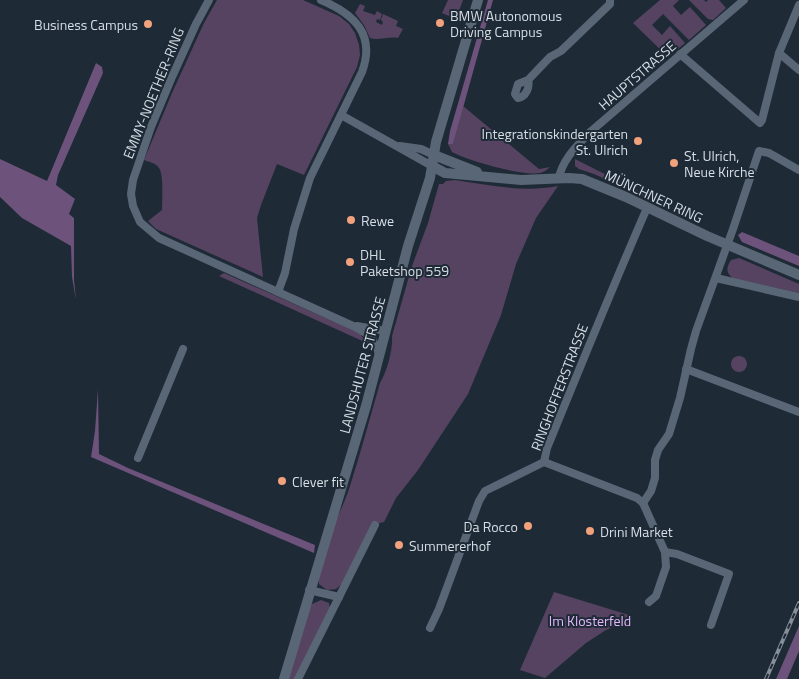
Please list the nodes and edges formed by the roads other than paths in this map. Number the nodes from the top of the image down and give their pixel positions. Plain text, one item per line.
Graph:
1 (209, 0) edge
2 (321, 0) edge
3 (478, 0) edge
4 (610, 0) edge
5 (744, 0) edge
6 (799, 5) edge
7 (779, 53) junction
8 (680, 54) junction
9 (799, 70) edge
10 (528, 80) dead end
11 (341, 115) junction
12 (398, 146) junction
13 (434, 155) junction
14 (432, 166) junction
15 (799, 170) edge
16 (490, 177) junction
17 (559, 178) junction
18 (647, 208) junction
19 (728, 244) junction
20 (799, 275) edge
21 (716, 278) junction
22 (278, 292) junction
23 (799, 297) edge
24 (353, 326) junction
25 (385, 331) junction
26 (183, 349) dead end
27 (379, 356) junction
28 (686, 369) junction
29 (799, 412) edge
30 (138, 458) dead end
31 (544, 462) junction
32 (643, 503) junction
33 (375, 525) dead end
34 (666, 552) junction
35 (309, 590) junction
36 (339, 597) junction
37 (649, 602) dead end
38 (710, 626) dead end
39 (430, 628) dead end
40 (284, 679) edge
41 (298, 679) edge

1 - 22 street, EMMY-NOETHER-RING
2 - 11 street
3 - 13 main road, LANDSHUTER STRASSE
4 - 10 street
5 - 8 street, HAUPTSTRASSE
6 - 7 street
7 - 8 street
7 - 9 street
8 - 17 street, HAUPTSTRASSE
11 - 12 street
11 - 22 street
12 - 13 street
12 - 14 street
13 - 14 main road, LANDSHUTER STRASSE
13 - 16 main road, MÜNCHNER RING
14 - 16 main road, MÜNCHNER RING
14 - 25 main road, LANDSHUTER STRASSE
15 - 19 street
16 - 17 main road, MÜNCHNER RING
17 - 18 main road, MÜNCHNER RING
18 - 19 main road, MÜNCHNER RING
18 - 31 street, RINGHOFFERSTRASSE
19 - 20 main road, MÜNCHNER RING
19 - 21 street
21 - 23 street
21 - 28 street
22 - 24 street, EMMY-NOETHER-RING
24 - 25 street, EMMY-NOETHER-RING
24 - 27 street, EMMY-NOETHER-RING
25 - 27 main road, LANDSHUTER STRASSE
26 - 30 street
27 - 35 main road, LANDSHUTER STRASSE
28 - 29 street
28 - 32 street
31 - 32 street
31 - 39 street, RINGHOFFERSTRASSE
32 - 34 street
33 - 36 street
34 - 37 street
34 - 38 street
35 - 36 street
35 - 40 main road, LANDSHUTER STRASSE
36 - 41 street

